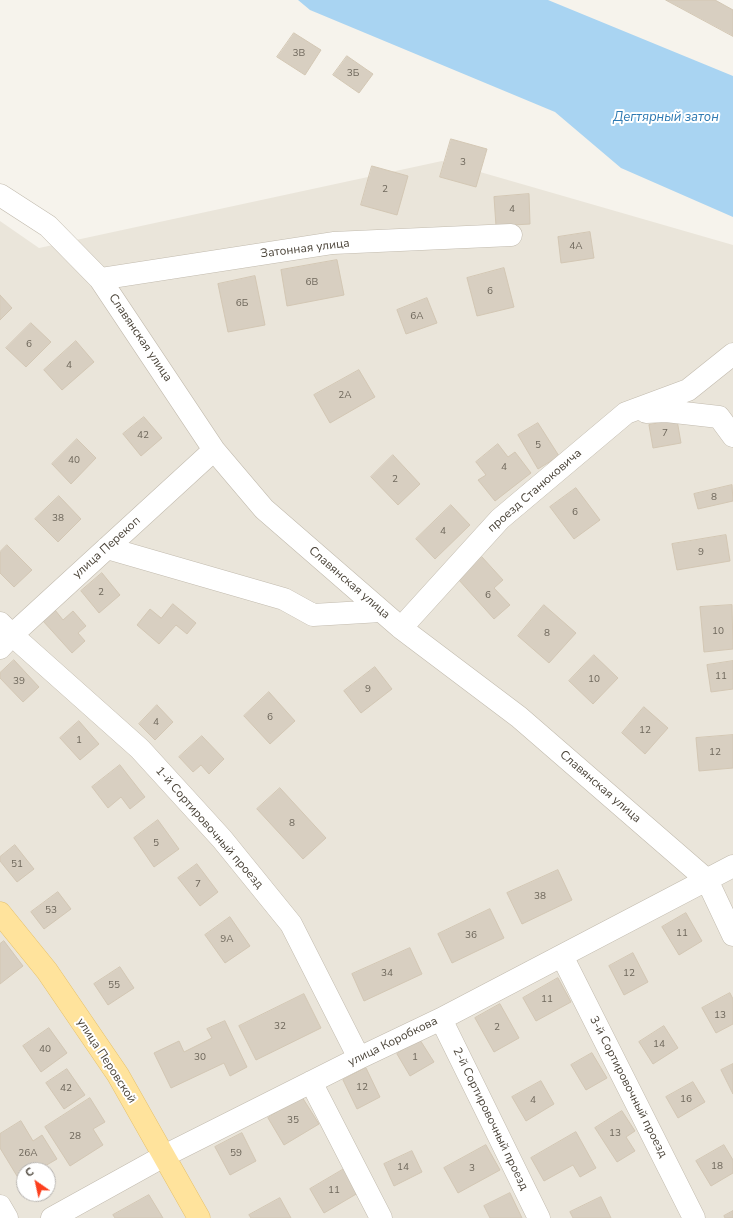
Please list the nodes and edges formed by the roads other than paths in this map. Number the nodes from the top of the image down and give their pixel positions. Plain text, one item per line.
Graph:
1 (0, 195) edge
2 (511, 235) dead end
3 (100, 279) junction
4 (733, 354) edge
5 (626, 414) junction
6 (733, 436) edge
7 (214, 450) junction
8 (107, 548) junction
9 (381, 611) junction
10 (401, 628) junction
11 (4, 635) edge
12 (733, 866) edge
13 (707, 880) junction
14 (0, 913) edge
15 (733, 935) edge
16 (562, 956) junction
17 (441, 1019) junction
18 (359, 1058) junction
19 (311, 1082) junction
20 (164, 1156) junction
21 (0, 1206) edge
22 (7, 1218) edge
23 (52, 1218) edge
24 (199, 1218) edge
25 (381, 1218) edge
26 (539, 1218) edge
27 (694, 1218) edge

1 - 3 street, Славянская улица
2 - 3 street, Затонная улица
3 - 7 street, Славянская улица
4 - 5 street, проезд Станюковича
5 - 6 street
5 - 10 street, проезд Станюковича
7 - 8 street, улица Перекоп
7 - 9 street, Славянская улица
8 - 9 street
8 - 11 street, улица Перекоп
9 - 10 street, Славянская улица
10 - 13 street, Славянская улица
11 - 18 street, 1-й Сортировочный проезд
12 - 13 street, улица Коробкова
13 - 15 street, Славянская улица
13 - 16 street, улица Коробкова
14 - 20 main road, улица Перовской
16 - 17 street, улица Коробкова
16 - 27 street, 3-й Сортировочный проезд
17 - 18 street, улица Коробкова
17 - 26 street, 2-й Сортировочный проезд
18 - 19 street, улица Коробкова
19 - 20 street, улица Коробкова
19 - 25 street
20 - 23 street, улица Коробкова
20 - 24 main road, улица Перовской
21 - 22 street

